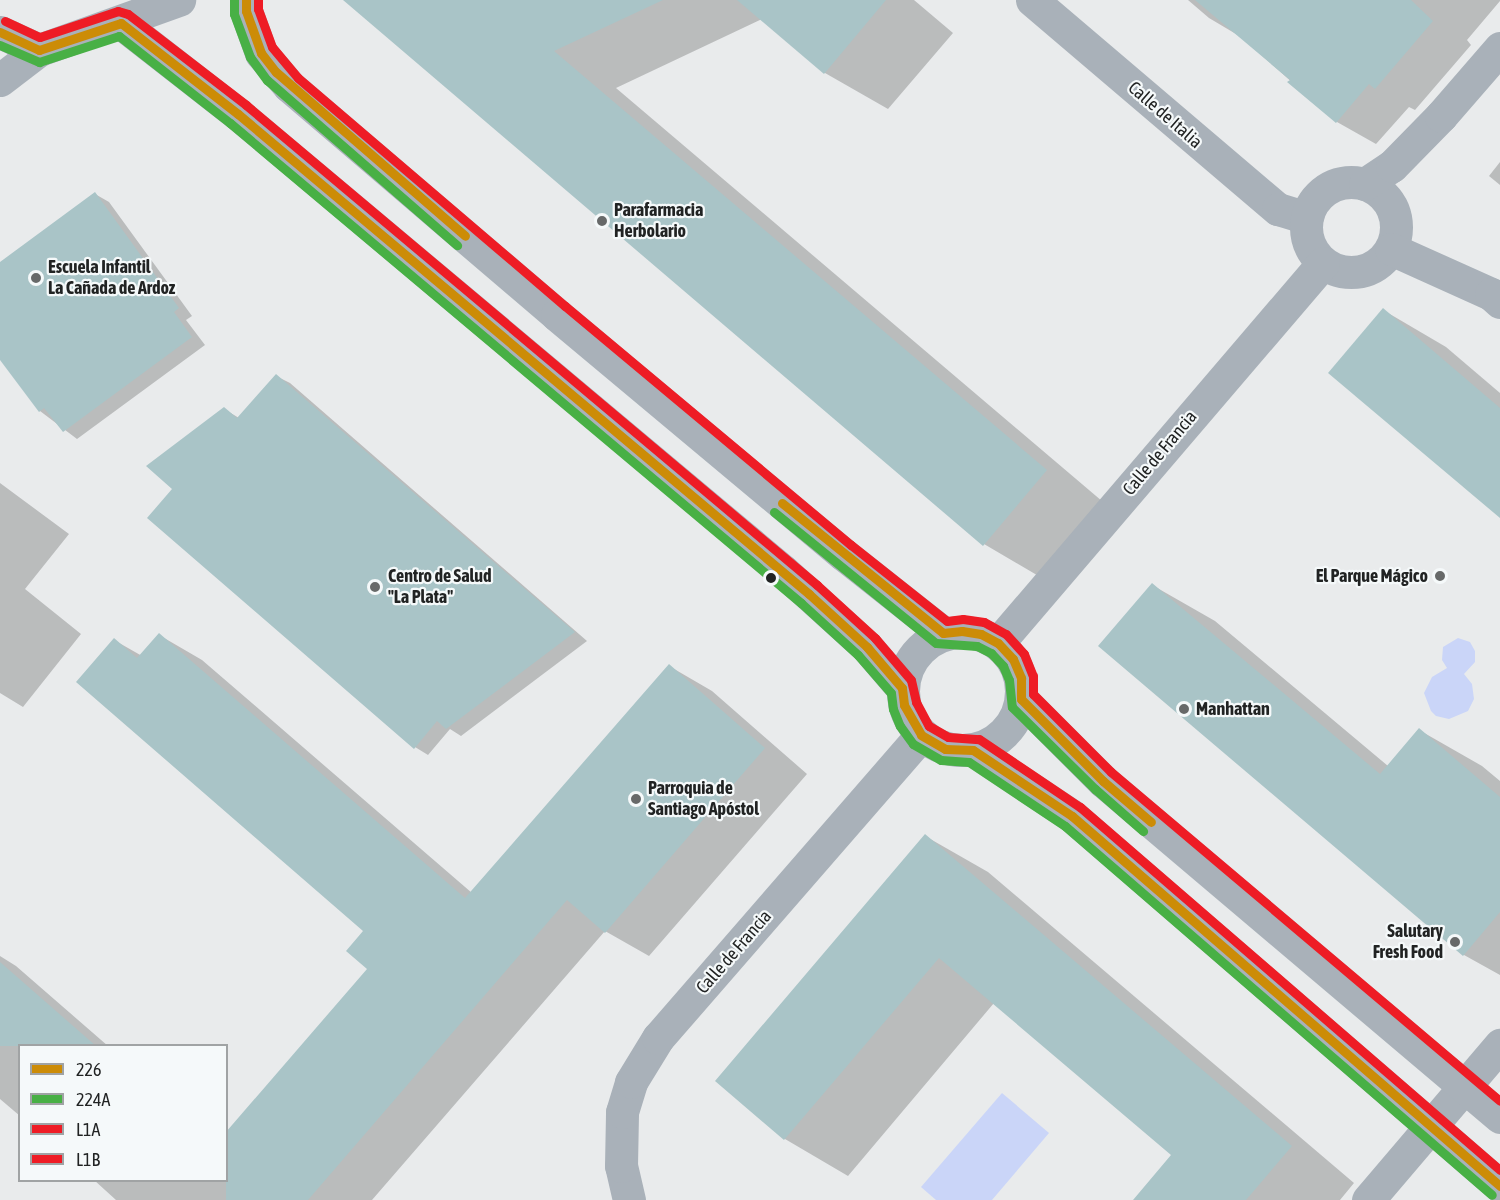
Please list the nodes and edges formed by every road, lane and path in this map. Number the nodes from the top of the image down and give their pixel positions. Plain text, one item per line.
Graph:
1 (179, 0) edge
2 (246, 0) edge
3 (1032, 0) edge
4 (121, 23) junction
5 (0, 32) edge
6 (1500, 48) edge
7 (39, 50) junction
8 (0, 80) edge
9 (1365, 184) junction
10 (1306, 218) junction
11 (1391, 249) junction
12 (1323, 263) junction
13 (1500, 302) edge
14 (943, 633) junction
15 (998, 643) junction
16 (902, 688) junction
17 (1021, 699) junction
18 (921, 735) junction
19 (973, 750) junction
20 (1500, 1045) edge
21 (1465, 1086) junction
22 (1500, 1117) edge
23 (1430, 1127) junction
24 (1500, 1186) edge
25 (629, 1200) edge
26 (1368, 1200) edge

1 - 4 street
2 - 14 street
3 - 10 street, Calle de Italia
4 - 7 street
4 - 16 street
5 - 7 street
6 - 9 street
7 - 8 street
9 - 10 street
9 - 11 street
10 - 12 street
11 - 12 street
11 - 13 street
12 - 15 street, Calle de Francia
14 - 15 street
14 - 16 street
15 - 17 street
16 - 18 street
17 - 19 street
17 - 21 street
18 - 19 street
18 - 25 street, Calle de Francia
19 - 23 street
20 - 21 street
21 - 22 street
21 - 23 street
23 - 24 street
23 - 26 street

